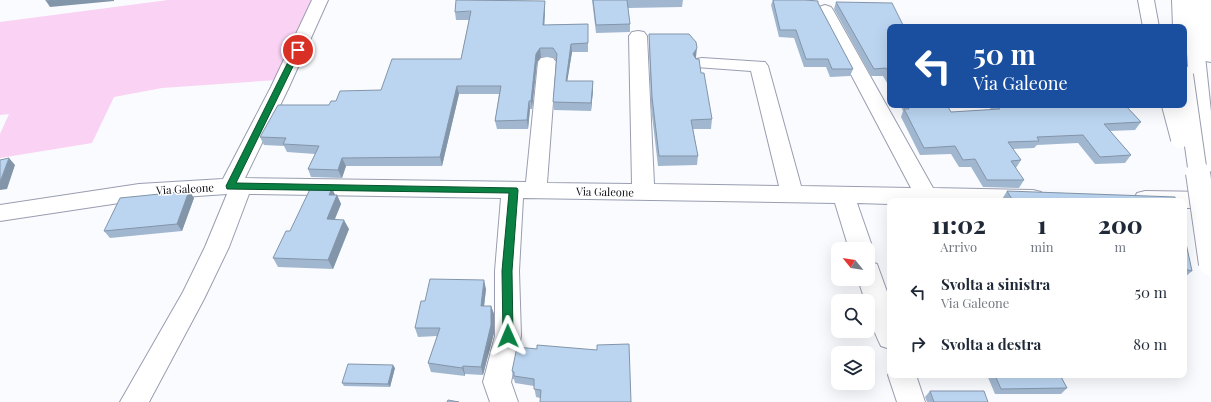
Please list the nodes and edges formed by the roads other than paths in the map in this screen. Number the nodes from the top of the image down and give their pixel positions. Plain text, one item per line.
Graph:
1 (320, 0) edge
2 (1146, 0) edge
3 (1180, 0) edge
4 (1191, 0) edge
5 (1206, 0) edge
6 (825, 10) dead end
7 (1150, 24) edge
8 (1181, 24) edge
9 (638, 36) dead end
10 (1211, 56) edge
11 (547, 62) dead end
12 (702, 63) dead end
13 (1187, 97) edge
14 (1172, 108) edge
15 (1211, 166) edge
16 (236, 187) junction
17 (525, 190) junction
18 (642, 192) junction
19 (792, 195) junction
20 (843, 195) junction
21 (926, 196) junction
22 (1053, 198) edge
23 (1187, 200) edge
24 (1211, 200) edge
25 (0, 213) edge
26 (1206, 238) junction
27 (858, 242) edge
28 (1211, 264) edge
29 (873, 286) edge
30 (887, 329) edge
31 (903, 378) edge
32 (134, 402) edge
33 (504, 402) edge
34 (911, 402) edge

1 - 16 main road
2 - 7 main road
3 - 8 main road
4 - 15 main road
5 - 10 main road
6 - 21 main road
9 - 18 main road
11 - 17 main road
12 - 19 main road
13 - 26 main road, bridge
14 - 26 main road, bridge
16 - 17 main road, Via Galeone
16 - 25 main road, Via Galeone
16 - 32 main road
17 - 18 main road, Via Galeone
17 - 33 main road
18 - 19 main road, Via Galeone
19 - 20 main road, Via Galeone
20 - 21 main road, Via Galeone
20 - 27 main road
21 - 22 main road, Via Galeone
23 - 24 main road
26 - 28 main road, bridge
29 - 30 main road
31 - 34 main road

